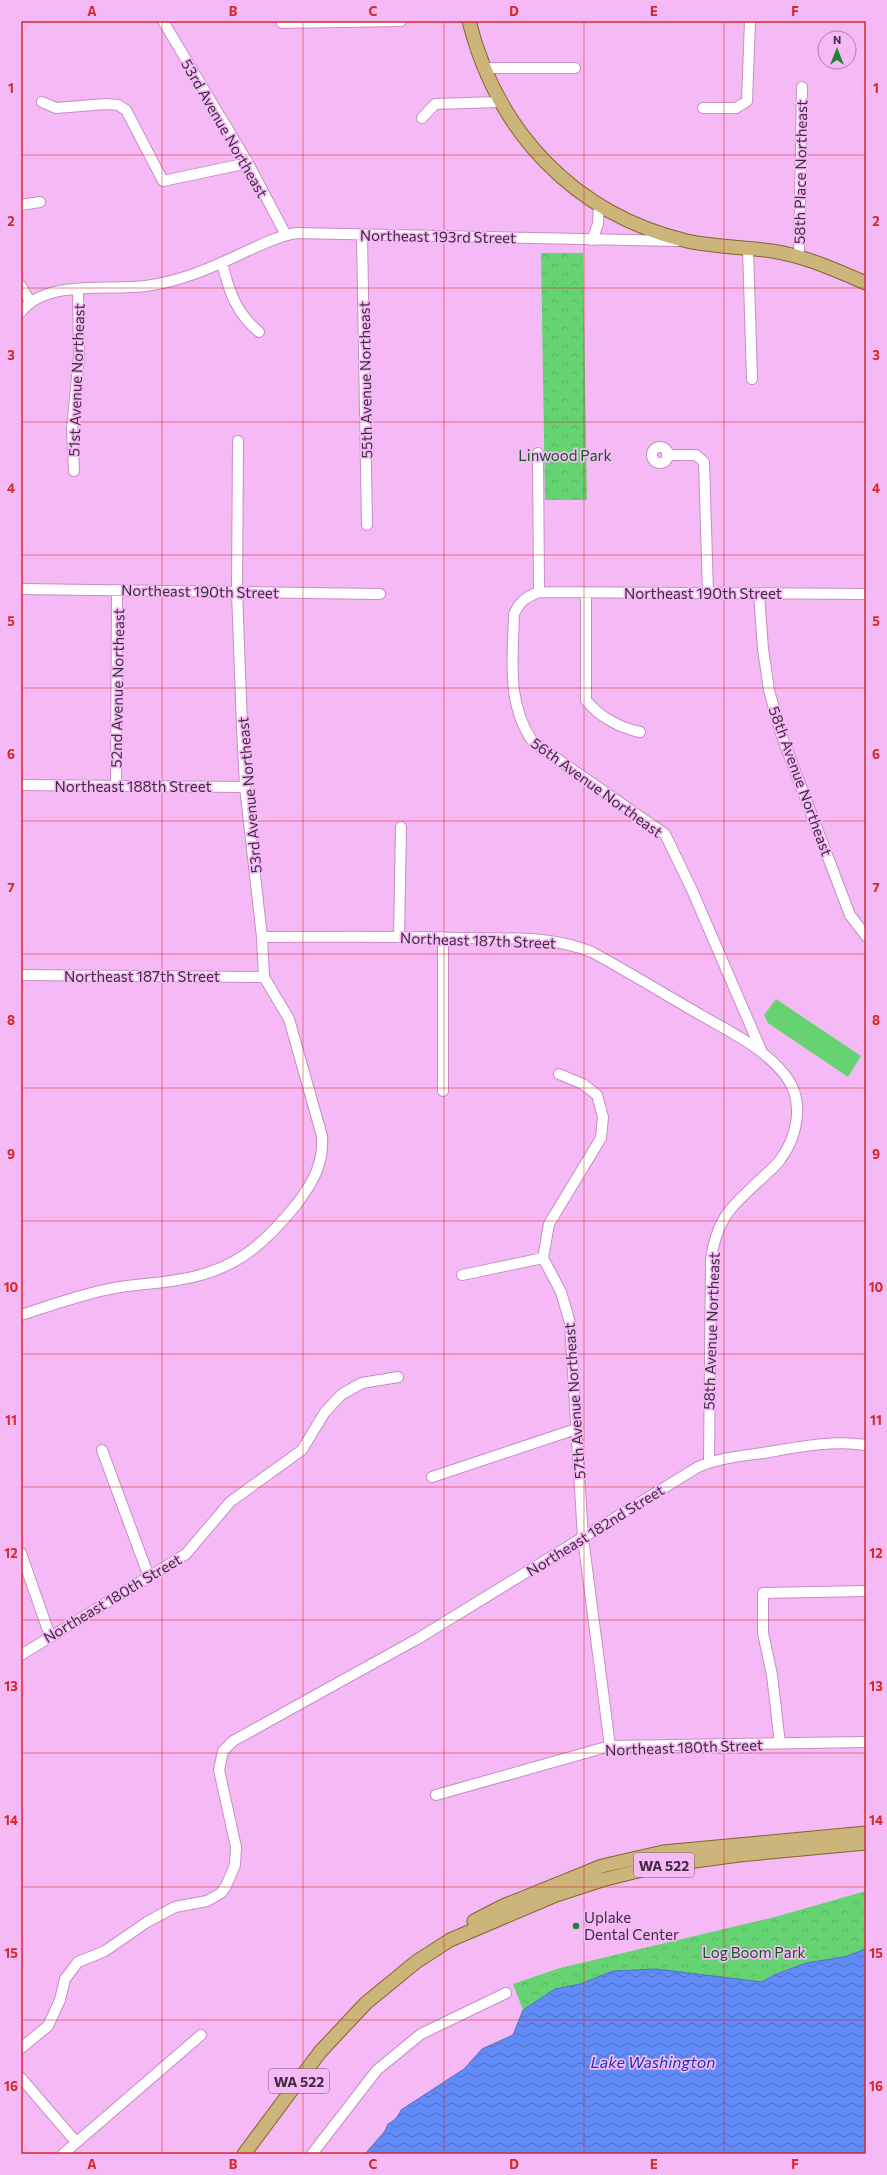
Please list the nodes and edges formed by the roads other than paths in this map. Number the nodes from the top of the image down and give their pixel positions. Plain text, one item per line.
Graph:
1 (163, 21) edge
2 (401, 21) edge
3 (469, 21) edge
4 (750, 21) edge
5 (282, 23) dead end
6 (483, 68) junction
7 (575, 68) dead end
8 (802, 87) dead end
9 (42, 102) dead end
10 (499, 102) junction
11 (703, 108) dead end
12 (422, 118) dead end
13 (248, 163) junction
14 (40, 202) dead end
15 (21, 205) edge
16 (599, 205) junction
17 (286, 235) junction
18 (362, 235) junction
19 (592, 240) junction
20 (689, 242) junction
21 (748, 248) junction
22 (799, 257) junction
23 (222, 263) junction
24 (866, 283) edge
25 (21, 286) edge
26 (78, 289) junction
27 (30, 302) junction
28 (21, 312) edge
29 (259, 332) dead end
30 (752, 380) dead end
31 (238, 442) dead end
32 (538, 453) dead end
33 (667, 455) dead end
34 (74, 471) dead end
35 (367, 526) dead end
36 (21, 589) edge
37 (118, 590) junction
38 (237, 592) junction
39 (539, 592) junction
40 (586, 593) junction
41 (708, 593) junction
42 (380, 594) dead end
43 (759, 594) junction
44 (866, 594) edge
45 (640, 732) dead end
46 (21, 785) edge
47 (116, 786) junction
48 (245, 787) junction
49 (401, 827) dead end
50 (866, 936) edge
51 (443, 937) junction
52 (262, 938) junction
53 (399, 938) junction
54 (21, 975) edge
55 (264, 977) junction
56 (761, 1050) junction
57 (559, 1074) dead end
58 (443, 1091) dead end
59 (543, 1258) junction
60 (462, 1275) dead end
61 (21, 1315) edge
62 (398, 1377) dead end
63 (576, 1429) junction
64 (866, 1444) edge
65 (102, 1450) dead end
66 (709, 1462) junction
67 (432, 1477) dead end
68 (583, 1538) junction
69 (21, 1553) edge
70 (149, 1578) junction
71 (866, 1591) edge
72 (50, 1636) junction
73 (21, 1655) edge
74 (866, 1742) edge
75 (780, 1744) junction
76 (610, 1746) junction
77 (436, 1795) dead end
78 (866, 1833) edge
79 (866, 1843) edge
80 (450, 1940) junction
81 (506, 1993) dead end
82 (201, 2035) dead end
83 (21, 2048) edge
84 (21, 2078) edge
85 (76, 2142) junction
86 (63, 2154) edge
87 (244, 2154) edge
88 (312, 2154) edge

1 - 13 street, 53rd Avenue Northeast
2 - 5 street
3 - 6 main road
4 - 11 street
6 - 7 street
6 - 10 main road
8 - 22 street, 58th Place Northeast
9 - 13 street
10 - 12 street
10 - 16 main road
13 - 17 street, 53rd Avenue Northeast
14 - 15 street
16 - 19 street
16 - 20 main road
17 - 18 street, Northeast 193rd Street
17 - 23 street, Northeast 193rd Street
18 - 19 street, Northeast 193rd Street
18 - 35 street, 55th Avenue Northeast
19 - 20 street, Northeast 193rd Street
20 - 21 main road, Northeast 193rd Street
21 - 22 main road, Northeast 193rd Street
21 - 30 street
22 - 24 main road, Northeast 193rd Street
23 - 26 street, Northeast 193rd Street
23 - 29 street
25 - 27 street
26 - 27 street, Northeast 193rd Street
26 - 34 street, 51st Avenue Northeast
27 - 28 street, Northeast 193rd Street
31 - 38 street, 53rd Avenue Northeast
32 - 39 street
33 - 41 street
36 - 37 street, Northeast 190th Street
37 - 38 street, Northeast 190th Street
37 - 47 street, 52nd Avenue Northeast
38 - 42 street, Northeast 190th Street
38 - 48 street, 53rd Avenue Northeast
39 - 40 street, Northeast 190th Street
39 - 56 street, 56th Avenue Northeast
40 - 41 street, Northeast 190th Street
40 - 45 street
41 - 43 street, Northeast 190th Street
43 - 44 street, Northeast 190th Street
43 - 50 street, 58th Avenue Northeast
46 - 47 street, Northeast 188th Street
47 - 48 street, Northeast 188th Street
48 - 52 street, 53rd Avenue Northeast
49 - 53 street
51 - 53 street, Northeast 187th Street
51 - 56 street, Northeast 187th Street
51 - 58 street
52 - 53 street, Northeast 187th Street
52 - 55 street, 53rd Avenue Northeast
54 - 55 street, Northeast 187th Street
55 - 61 street, 53rd Avenue Northeast
56 - 66 street, 58th Avenue Northeast
57 - 59 street
59 - 60 street
59 - 63 street, 57th Avenue Northeast
62 - 70 street, Northeast 180th Street
63 - 67 street
63 - 68 street, 57th Avenue Northeast
64 - 66 street, Northeast 182nd Street
65 - 70 street
66 - 68 street, Northeast 182nd Street
68 - 76 street, 57th Avenue Northeast
68 - 83 street, Northeast 182nd Street
69 - 72 street
70 - 72 street, Northeast 180th Street
71 - 75 street
72 - 73 street, Northeast 180th Street
74 - 75 street, Northeast 180th Street
75 - 76 street, Northeast 180th Street
76 - 77 street, Northeast 180th Street
78 - 80 main road, WA 522
79 - 80 main road, WA 522
80 - 87 main road, WA 522
81 - 88 street
82 - 85 street
84 - 85 street
85 - 86 street

